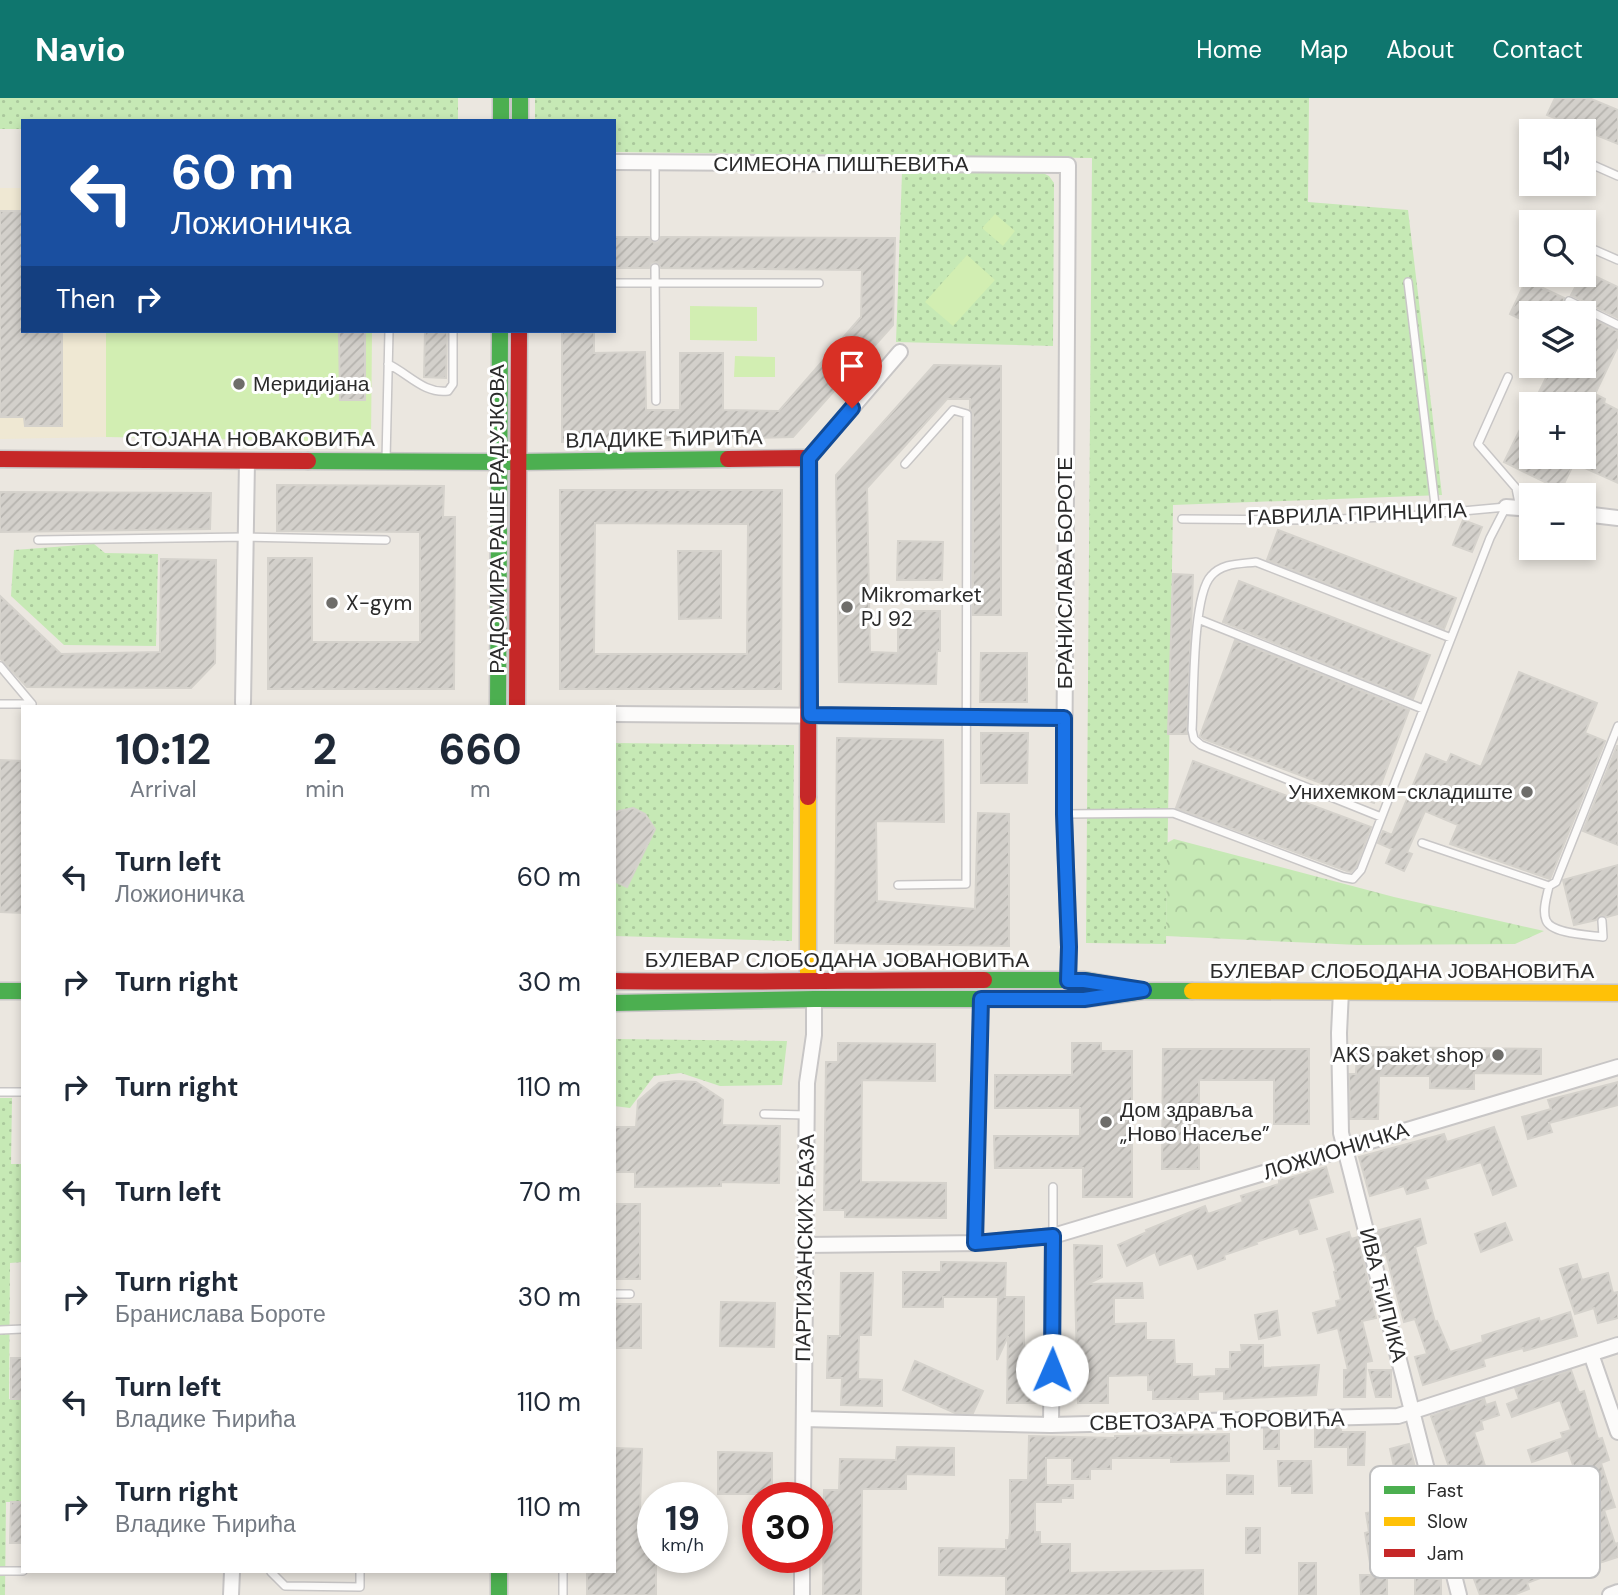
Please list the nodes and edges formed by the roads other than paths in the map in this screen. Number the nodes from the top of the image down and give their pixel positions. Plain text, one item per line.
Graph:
1 (501, 98) edge
2 (520, 98) edge
3 (501, 119) edge
4 (520, 119) edge
5 (616, 162) edge
6 (655, 163) junction
7 (1068, 165) joint
8 (1596, 166) edge
9 (1618, 176) edge
10 (655, 237) dead end
11 (1596, 250) edge
12 (1618, 260) edge
13 (655, 268) dead end
14 (1408, 282) dead end
15 (616, 283) edge
16 (655, 283) junction
17 (819, 284) dead end
18 (1596, 314) edge
19 (1618, 325) edge
20 (389, 333) edge
21 (453, 333) edge
22 (500, 333) edge
23 (519, 333) edge
24 (900, 352) dead end
25 (388, 364) junction
26 (1508, 377) dead end
27 (656, 401) dead end
28 (809, 458) junction
29 (0, 459) edge
30 (386, 460) junction
31 (247, 461) junction
32 (499, 462) junction
33 (518, 462) junction
34 (905, 464) dead end
35 (1519, 508) edge
36 (1436, 513) junction
37 (1596, 515) edge
38 (1618, 518) edge
39 (1182, 519) dead end
40 (245, 537) junction
41 (38, 540) dead end
42 (386, 540) dead end
43 (1198, 620) junction
44 (1451, 638) junction
45 (0, 666) edge
46 (0, 704) edge
47 (244, 705) edge
48 (498, 705) edge
49 (517, 705) edge
50 (1423, 709) junction
51 (616, 714) edge
52 (810, 715) junction
53 (966, 717) junction
54 (1064, 718) junction
55 (1618, 726) edge
56 (1064, 814) junction
57 (1381, 817) junction
58 (1422, 843) dead end
59 (898, 884) dead end
60 (1549, 886) junction
61 (1602, 921) dead end
62 (808, 980) junction
63 (616, 981) edge
64 (1068, 981) junction
65 (1143, 990) junction
66 (0, 991) edge
67 (21, 991) edge
68 (1341, 992) junction
69 (1618, 993) edge
70 (814, 999) junction
71 (981, 999) junction
72 (616, 1003) edge
73 (1618, 1067) edge
74 (0, 1092) edge
75 (21, 1092) edge
76 (764, 1114) dead end
77 (807, 1115) junction
78 (1345, 1148) junction
79 (1053, 1187) dead end
80 (1053, 1236) junction
81 (975, 1243) junction
82 (806, 1245) junction
83 (616, 1294) edge
84 (630, 1294) dead end
85 (0, 1329) edge
86 (21, 1329) edge
87 (1618, 1345) edge
88 (1591, 1354) junction
89 (1412, 1413) junction
90 (804, 1419) junction
91 (1051, 1424) junction
92 (1618, 1432) edge
93 (1425, 1466) edge
94 (803, 1482) edge
95 (0, 1571) edge
96 (21, 1571) edge
97 (232, 1573) edge
98 (272, 1573) edge
99 (360, 1573) edge
100 (499, 1573) edge
101 (562, 1573) edge
102 (802, 1573) edge
103 (1454, 1578) edge
104 (1618, 1592) edge
105 (232, 1595) edge
106 (499, 1595) edge
107 (563, 1595) edge
108 (802, 1595) edge
109 (1458, 1595) edge
110 (1610, 1595) edge

1 - 3 street
2 - 4 street
5 - 6 street, СИМЕОНА ПИШЋЕВИЋА
6 - 7 street, СИМЕОНА ПИШЋЕВИЋА
6 - 10 lane
7 - 54 street, БРАНИСЛАВА БОРОТЕ
8 - 9 lane
11 - 12 lane
13 - 16 lane
14 - 36 lane
15 - 16 lane
16 - 17 lane
16 - 27 lane
18 - 19 lane
20 - 25 lane
21 - 25 lane
22 - 32 street, РАДОМИРА РАШЕ РАДУЈКОВА
23 - 33 street, РАДОМИРА РАШЕ РАДУЈКОВА
24 - 28 street
25 - 30 lane
26 - 35 lane
28 - 33 street, ВЛАДИКЕ ЋИРИЋА
28 - 52 street
29 - 31 street, СТОЈАНА НОВАКОВИЋА
30 - 31 street, СТОЈАНА НОВАКОВИЋА
30 - 32 street, СТОЈАНА НОВАКОВИЋА
31 - 40 street
32 - 33 street, ВЛАДИКЕ ЋИРИЋА
32 - 48 street, РАДОМИРА РАШЕ РАДУЈКОВА
33 - 49 street, РАДОМИРА РАШЕ РАДУЈКОВА
34 - 53 lane
35 - 36 lane, ГАВРИЛА ПРИНЦИПА
35 - 44 lane
36 - 39 lane, ГАВРИЛА ПРИНЦИПА
37 - 38 street
40 - 41 lane
40 - 42 lane
40 - 47 street
43 - 44 lane
43 - 50 lane
43 - 57 lane
44 - 50 lane
45 - 46 lane
50 - 57 lane
51 - 52 street
52 - 53 street
52 - 62 street
53 - 54 street
53 - 59 lane
54 - 56 street, БРАНИСЛАВА БОРОТЕ
55 - 60 lane
56 - 57 lane
56 - 64 street, БРАНИСЛАВА БОРОТЕ
58 - 60 lane
60 - 61 lane
62 - 63 street, БУЛЕВАР СЛОБОДАНА ЈОВАНОВИЋА
62 - 64 street, БУЛЕВАР СЛОБОДАНА ЈОВАНОВИЋА
64 - 65 street, БУЛЕВАР СЛОБОДАНА ЈОВАНОВИЋА
65 - 68 street, БУЛЕВАР СЛОБОДАНА ЈОВАНОВИЋА
65 - 71 street, БУЛЕВАР СЛОБОДАНА ЈОВАНОВИЋА
66 - 67 street
68 - 69 street, БУЛЕВАР СЛОБОДАНА ЈОВАНОВИЋА
68 - 78 street, ИВА ЋИПИКА
70 - 71 street, БУЛЕВАР СЛОБОДАНА ЈОВАНОВИЋА
70 - 72 street, БУЛЕВАР СЛОБОДАНА ЈОВАНОВИЋА
70 - 77 street, ПАРТИЗАНСКИХ БАЗА
71 - 81 lane
73 - 78 street, ЛОЖИОНИЧКА
74 - 75 lane
76 - 77 lane
77 - 82 street, ПАРТИЗАНСКИХ БАЗА
78 - 80 street, ЛОЖИОНИЧКА
78 - 89 street, ИВА ЋИПИКА
79 - 80 lane
80 - 81 street, ЛОЖИОНИЧКА
80 - 91 street
81 - 82 street, ЛОЖИОНИЧКА
82 - 90 street, ПАРТИЗАНСКИХ БАЗА
83 - 84 lane
85 - 86 lane
87 - 88 street, СВЕТОЗАРА ЋОРОВИЋА
88 - 89 street, СВЕТОЗАРА ЋОРОВИЋА
88 - 92 street
89 - 91 street, СВЕТОЗАРА ЋОРОВИЋА
89 - 93 street, ИВА ЋИПИКА
90 - 91 street, СВЕТОЗАРА ЋОРОВИЋА
90 - 94 street, ПАРТИЗАНСКИХ БАЗА
95 - 96 lane
97 - 105 street
98 - 99 lane
100 - 106 street
101 - 107 lane
102 - 108 street
103 - 109 street, ИВА ЋИПИКА
104 - 110 street

